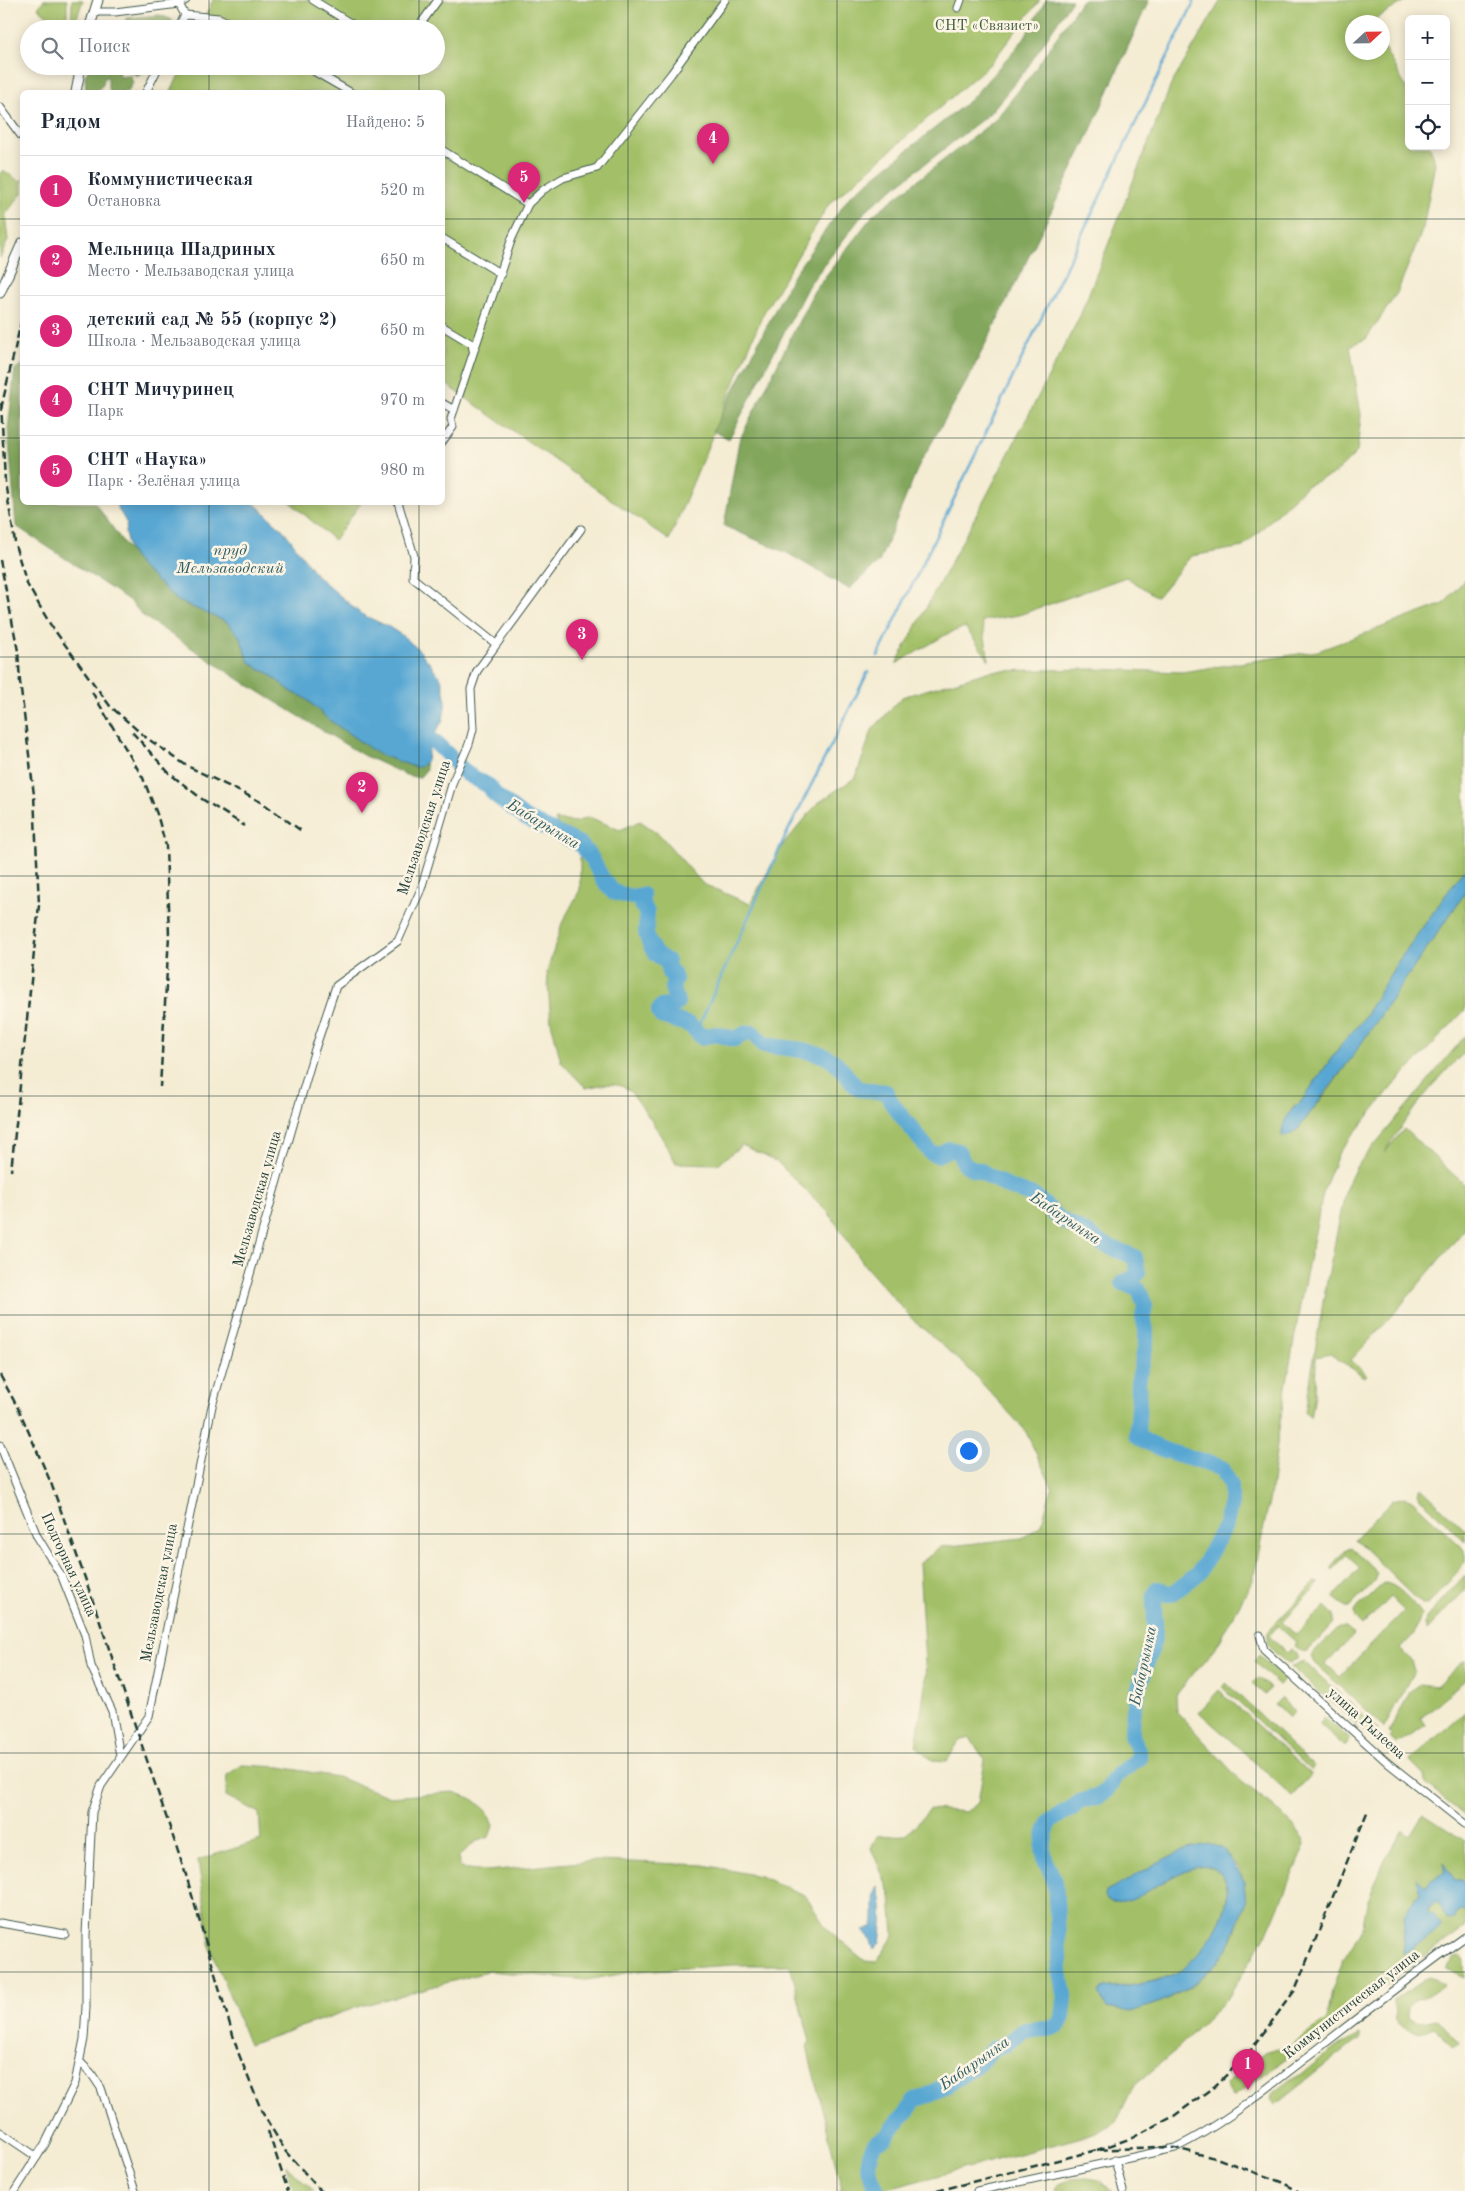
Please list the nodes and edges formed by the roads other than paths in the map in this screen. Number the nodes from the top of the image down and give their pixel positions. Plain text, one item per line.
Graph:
1 (98, 0) edge
2 (313, 0) edge
3 (438, 0) edge
4 (725, 0) edge
5 (961, 0) edge
6 (182, 2) edge
7 (958, 8) dead end
8 (94, 12) junction
9 (185, 15) junction
10 (92, 20) edge
11 (182, 20) edge
12 (223, 20) edge
13 (345, 20) edge
14 (424, 20) edge
15 (79, 75) edge
16 (154, 75) edge
17 (321, 75) edge
18 (76, 90) edge
19 (147, 90) edge
20 (347, 90) edge
21 (0, 107) edge
22 (20, 134) edge
23 (445, 152) edge
24 (528, 204) junction
25 (445, 240) edge
26 (20, 248) edge
27 (500, 274) junction
28 (0, 293) edge
29 (445, 328) edge
30 (473, 350) junction
31 (445, 405) edge
32 (454, 410) junction
33 (445, 438) edge
34 (399, 505) edge
35 (581, 529) dead end
36 (496, 644) junction
37 (0, 1446) edge
38 (1260, 1635) dead end
39 (120, 1756) junction
40 (1465, 1824) edge
41 (0, 1924) edge
42 (65, 1934) dead end
43 (1465, 1937) edge
44 (80, 2062) junction
45 (0, 2132) edge
46 (37, 2157) junction
47 (1115, 2160) junction
48 (15, 2191) edge
49 (135, 2191) edge
50 (977, 2191) edge
51 (1122, 2191) edge

1 - 8 street
2 - 13 street
3 - 14 street
4 - 24 street
5 - 7 street
6 - 8 street
6 - 9 street
8 - 10 street
9 - 11 street
9 - 12 street
15 - 18 street
16 - 19 street
17 - 20 street
21 - 22 street
23 - 24 street
24 - 27 street
25 - 27 street
26 - 28 street
27 - 30 street
29 - 30 street
30 - 32 street
31 - 32 street
32 - 33 street
34 - 36 street
35 - 36 street, Мельзаводская улица
36 - 39 street, Мельзаводская улица
37 - 39 street, Подгорная улица
38 - 40 street, улица Рылеева
39 - 44 street, Мельзаводская улица
41 - 42 street
43 - 47 street, Коммунистическая улица
44 - 46 street, Мельзаводская улица
44 - 49 street
45 - 46 street
46 - 48 street, Мельзаводская улица
47 - 50 street, Коммунистическая улица
47 - 51 street

